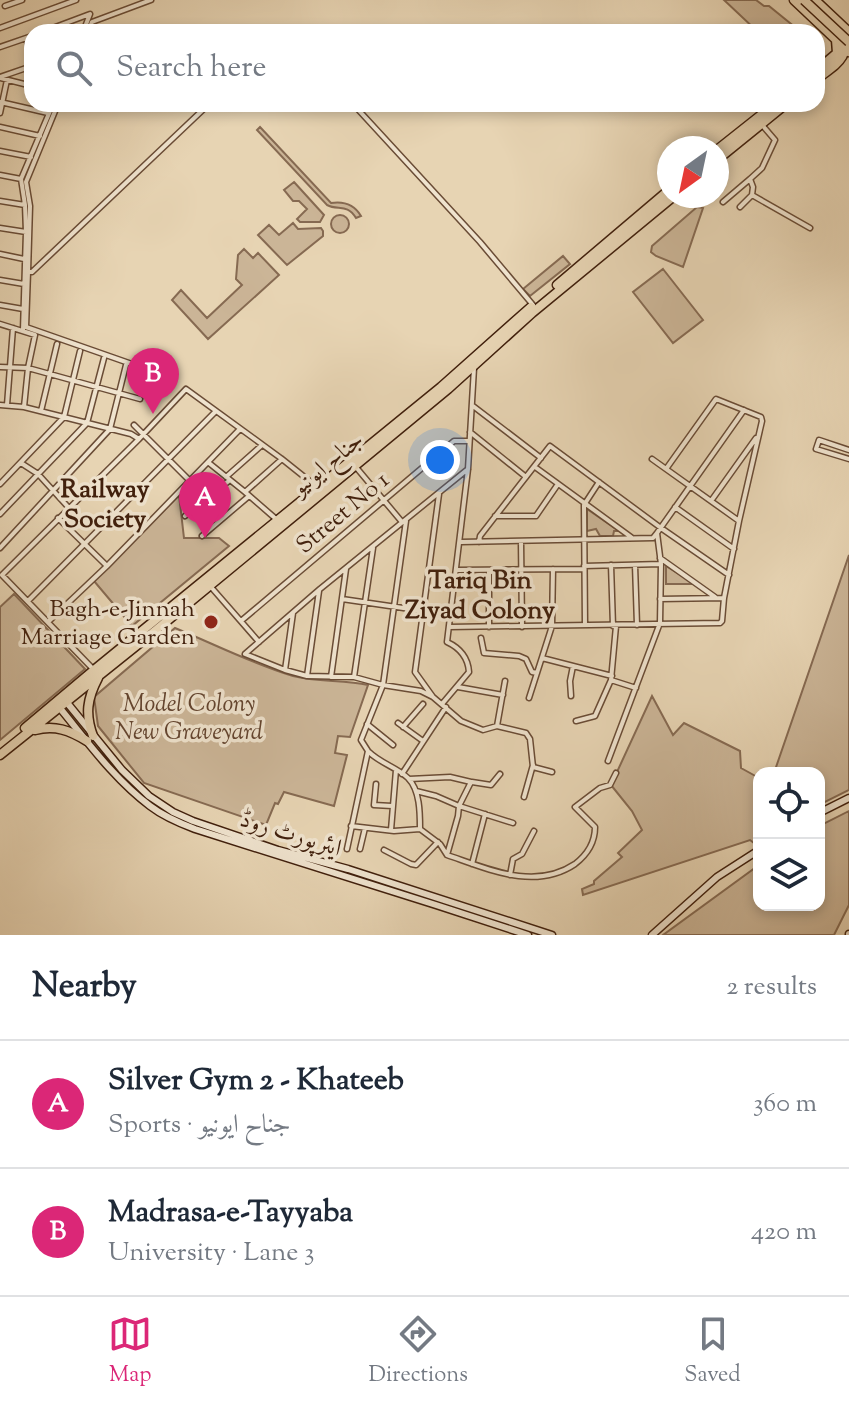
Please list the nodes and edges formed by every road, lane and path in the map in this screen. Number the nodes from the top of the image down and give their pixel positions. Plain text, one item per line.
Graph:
1 (22, 0) edge
2 (76, 0) edge
3 (151, 0) edge
4 (794, 0) edge
5 (804, 0) edge
6 (815, 0) edge
7 (5, 6) dead end
8 (63, 24) edge
9 (87, 24) edge
10 (91, 24) edge
11 (819, 24) edge
12 (0, 28) edge
13 (825, 30) edge
14 (847, 30) edge
15 (24, 39) edge
16 (836, 40) junction
17 (0, 47) edge
18 (848, 48) edge
19 (825, 63) edge
20 (24, 69) edge
21 (825, 73) edge
22 (0, 77) edge
23 (7, 80) junction
24 (24, 84) edge
25 (1, 103) edge
26 (24, 108) edge
27 (40, 112) edge
28 (53, 112) edge
29 (201, 112) edge
30 (360, 112) edge
31 (768, 112) edge
32 (775, 112) edge
33 (0, 113) edge
34 (49, 114) joint
35 (758, 124) junction
36 (0, 127) edge
37 (40, 136) junction
38 (729, 142) edge
39 (729, 149) edge
40 (0, 151) edge
41 (31, 157) junction
42 (0, 175) edge
43 (21, 179) junction
44 (750, 179) junction
45 (752, 195) junction
46 (729, 197) edge
47 (657, 200) edge
48 (0, 201) edge
49 (25, 205) junction
50 (740, 207) dead end
51 (659, 208) edge
52 (0, 228) edge
53 (810, 228) dead end
54 (26, 232) junction
55 (0, 254) edge
56 (24, 259) junction
57 (28, 272) junction
58 (0, 280) edge
59 (24, 284) junction
60 (0, 305) edge
61 (533, 305) junction
62 (23, 309) junction
63 (0, 324) edge
64 (13, 328) junction
65 (23, 330) junction
66 (57, 344) dead end
67 (80, 351) dead end
68 (104, 358) dead end
69 (126, 365) dead end
70 (474, 366) junction
71 (0, 367) edge
72 (11, 367) junction
73 (28, 368) junction
74 (51, 375) junction
75 (166, 376) dead end
76 (73, 381) junction
77 (95, 387) junction
78 (119, 393) junction
79 (140, 399) dead end
80 (0, 405) edge
81 (7, 405) junction
82 (472, 405) junction
83 (24, 407) junction
84 (744, 410) junction
85 (41, 411) junction
86 (215, 412) junction
87 (64, 417) junction
88 (87, 423) junction
89 (134, 425) dead end
90 (110, 429) junction
91 (240, 429) junction
92 (470, 432) junction
93 (143, 433) junction
94 (759, 434) junction
95 (139, 439) junction
96 (469, 441) junction
97 (262, 445) junction
98 (849, 450) edge
99 (541, 458) junction
100 (169, 459) junction
101 (282, 459) junction
102 (652, 459) dead end
103 (849, 459) edge
104 (21, 462) junction
105 (208, 463) junction
106 (355, 466) junction
107 (534, 467) junction
108 (468, 469) junction
109 (666, 469) junction
110 (38, 474) junction
111 (526, 477) junction
112 (228, 478) junction
113 (189, 480) junction
114 (599, 482) junction
115 (0, 484) edge
116 (558, 484) junction
117 (689, 486) junction
118 (317, 488) junction
119 (53, 491) junction
120 (439, 492) junction
121 (247, 494) junction
122 (385, 500) junction
123 (711, 501) junction
124 (584, 505) junction
125 (675, 507) junction
126 (69, 508) junction
127 (0, 514) edge
128 (185, 516) dead end
129 (495, 516) junction
130 (58, 518) junction
131 (404, 520) junction
132 (277, 521) junction
133 (739, 521) junction
134 (661, 528) junction
135 (657, 533) junction
136 (202, 536) dead end
137 (632, 539) junction
138 (584, 540) junction
139 (521, 541) junction
140 (461, 542) junction
141 (479, 542) junction
142 (85, 543) junction
143 (373, 546) junction
144 (0, 548) edge
145 (734, 549) junction
146 (660, 561) junction
147 (611, 565) junction
148 (635, 565) junction
149 (107, 566) junction
150 (346, 568) junction
151 (584, 568) junction
152 (553, 569) junction
153 (457, 570) junction
154 (489, 570) junction
155 (521, 570) junction
156 (2, 575) edge
157 (729, 575) junction
158 (209, 585) junction
159 (319, 590) junction
160 (715, 597) junction
161 (724, 598) junction
162 (342, 599) junction
163 (660, 599) junction
164 (28, 601) junction
165 (366, 603) junction
166 (395, 607) junction
167 (423, 611) junction
168 (293, 613) junction
169 (451, 615) junction
170 (241, 621) junction
171 (48, 622) junction
172 (660, 623) junction
173 (585, 625) junction
174 (637, 625) junction
175 (552, 626) junction
176 (614, 626) junction
177 (449, 627) junction
178 (489, 627) junction
179 (522, 627) junction
180 (481, 638) dead end
181 (259, 642) junction
182 (542, 658) junction
183 (573, 666) junction
184 (285, 670) junction
185 (97, 672) junction
186 (537, 673) junction
187 (307, 676) junction
188 (331, 677) junction
189 (354, 677) junction
190 (611, 678) junction
191 (505, 681) dead end
192 (383, 685) junction
193 (457, 686) junction
194 (637, 688) junction
195 (503, 695) junction
196 (571, 696) dead end
197 (433, 697) junction
198 (529, 698) dead end
199 (63, 702) junction
200 (423, 704) dead end
201 (444, 705) junction
202 (576, 721) dead end
203 (367, 724) junction
204 (497, 726) junction
205 (28, 732) junction
206 (90, 738) junction
207 (423, 741) junction
208 (393, 745) dead end
209 (0, 749) edge
210 (368, 751) junction
211 (0, 755) edge
212 (608, 761) dead end
213 (533, 765) junction
214 (396, 770) junction
215 (552, 772) dead end
216 (616, 773) dead end
217 (402, 774) junction
218 (500, 774) dead end
219 (409, 779) junction
220 (471, 782) junction
221 (376, 784) dead end
222 (416, 791) junction
223 (524, 797) dead end
224 (849, 798) edge
225 (392, 806) junction
226 (459, 806) junction
227 (825, 810) edge
228 (485, 814) junction
229 (513, 823) dead end
230 (351, 826) junction
231 (365, 827) junction
232 (420, 829) junction
233 (391, 830) junction
234 (534, 831) dead end
235 (438, 842) junction
236 (347, 849) dead end
237 (360, 849) dead end
238 (384, 850) dead end
239 (753, 854) edge
240 (447, 855) junction
241 (472, 864) junction
242 (510, 875) junction
243 (528, 935) edge
244 (552, 935) edge
245 (652, 935) edge

1 - 7 street
2 - 12 street
3 - 10 street
4 - 11 highway
5 - 18 highway, bridge
6 - 14 highway
8 - 9 street
13 - 16 highway
14 - 18 highway
15 - 17 street
16 - 18 highway
16 - 19 highway
18 - 21 highway
20 - 22 street
22 - 23 street
23 - 24 street
23 - 25 street
25 - 26 street
25 - 33 street
27 - 34 street
28 - 57 street
29 - 57 street
30 - 61 street
31 - 35 highway
32 - 35 highway
34 - 37 street
35 - 38 highway
35 - 39 highway
35 - 44 street
36 - 37 street
37 - 41 street
40 - 41 street
41 - 43 street
42 - 43 street
43 - 49 street
44 - 45 street
44 - 46 street
45 - 50 street
45 - 53 street
47 - 61 highway, جناح ایونیو
48 - 49 street
49 - 54 street
51 - 70 highway, جناح ایونیو
52 - 54 street
54 - 56 street
55 - 56 street
56 - 59 street
57 - 75 street
58 - 59 street
59 - 62 street
60 - 62 street
61 - 118 highway, جناح ایونیو
62 - 65 street
63 - 64 street
64 - 65 street
64 - 72 street
65 - 73 street
66 - 74 street
67 - 76 street
68 - 77 street
69 - 78 street
70 - 82 street
70 - 106 highway, جناح ایونیو
71 - 72 street
72 - 73 street
72 - 81 street
73 - 74 street
73 - 83 street
74 - 76 street
74 - 85 street
76 - 77 street
76 - 87 street
77 - 78 street
77 - 88 street
78 - 79 street
78 - 90 street
80 - 81 street
81 - 83 street
82 - 92 street
82 - 99 street
83 - 85 street
84 - 94 street
84 - 109 street
84 - 117 street
85 - 87 street
86 - 91 street
86 - 93 street
86 - 100 street
87 - 88 street
87 - 104 street
88 - 90 street
88 - 110 street
89 - 93 street
90 - 95 street
90 - 119 street
91 - 97 street
91 - 105 street
92 - 96 street
92 - 111 street
93 - 95 street
93 - 100 street
94 - 123 street
94 - 133 street
95 - 126 street
96 - 108 street
96 - 122 street, Street No 1
97 - 101 street
97 - 112 street
98 - 103 street
99 - 107 street
99 - 114 street
100 - 113 street
100 - 142 street
101 - 118 street
101 - 121 street
102 - 109 street
104 - 110 street
104 - 115 street
105 - 112 street
105 - 113 street
106 - 122 street
106 - 158 highway, جناح ایونیو
107 - 111 street
107 - 116 street
108 - 120 street
108 - 140 street
109 - 117 street
110 - 119 street
110 - 127 street
111 - 129 street
112 - 121 street
112 - 128 street
113 - 149 street
114 - 124 street
114 - 134 street
116 - 124 street
116 - 129 street
117 - 123 street
117 - 125 street
118 - 132 highway, جناح ایونیو
119 - 126 street
119 - 144 street
120 - 131 street
120 - 167 street
121 - 132 street
121 - 136 street
122 - 131 street
122 - 170 street, Street No 1
123 - 133 street
124 - 137 street
124 - 138 street
125 - 134 street
125 - 145 street
126 - 130 street
129 - 141 street
130 - 142 street
130 - 156 street
131 - 143 street
131 - 166 street
132 - 185 highway, جناح ایونیو
133 - 145 street
134 - 135 street
134 - 157 street
135 - 137 street
135 - 146 street
137 - 138 street
138 - 139 street
138 - 151 street
139 - 141 street
139 - 155 street
140 - 141 street
140 - 153 street
142 - 149 street
142 - 164 street
143 - 150 street
143 - 165 street
145 - 157 street
146 - 148 street
146 - 160 street
146 - 163 street
147 - 148 street
147 - 151 street
147 - 176 street
148 - 174 street
149 - 171 street
150 - 159 street
150 - 162 street
151 - 152 street
151 - 173 street
152 - 155 street
152 - 175 street
153 - 154 street
153 - 169 street
154 - 155 street
154 - 178 street
155 - 179 street
156 - 164 street
157 - 161 street
158 - 170 street
158 - 185 highway, جناح ایونیو
159 - 168 street
159 - 187 street
160 - 161 street
160 - 163 street
161 - 172 street
162 - 165 street
162 - 188 street
163 - 172 street
164 - 171 street
165 - 166 street
165 - 189 street
166 - 167 street
166 - 192 street
167 - 169 street
167 - 197 street
168 - 181 street
168 - 184 street
169 - 177 street
170 - 181 street
171 - 185 street
172 - 174 street
172 - 194 street
173 - 175 street
173 - 176 street
174 - 176 street
175 - 179 street
175 - 182 street
176 - 190 street
177 - 178 street
177 - 193 street
178 - 179 street
180 - 186 street
181 - 184 street
182 - 183 street
182 - 186 street
183 - 190 street
183 - 196 street
184 - 187 street
185 - 199 highway, جناح ایونیو
185 - 206 highway
186 - 198 street
187 - 188 street
188 - 189 street
189 - 192 street
190 - 194 street
190 - 202 street
191 - 195 street
192 - 197 street
192 - 203 street
193 - 195 street
193 - 201 street
194 - 212 street
195 - 204 street
197 - 201 street
199 - 205 highway, جناح ایونیو
199 - 206 main road, ایئرپورٹ روڈ
199 - 209 highway, جناح ایونیو
200 - 207 street
201 - 204 street
201 - 207 street
203 - 208 street
203 - 210 street
204 - 213 street
205 - 206 highway
205 - 211 highway, جناح ایونیو
206 - 243 main road, ایئرپورٹ روڈ
206 - 244 main road, ایئرپورٹ روڈ
207 - 217 street
210 - 214 street
210 - 230 street
213 - 215 street
213 - 223 street
214 - 217 street
214 - 225 street
216 - 242 street
217 - 219 street
218 - 220 street
219 - 220 street
219 - 222 street
220 - 226 street
221 - 225 street
222 - 226 street
222 - 232 street
224 - 227 main road
225 - 233 street
226 - 228 street
226 - 240 street
228 - 229 street
228 - 241 street
230 - 231 street
230 - 236 street
231 - 233 street
231 - 237 street
232 - 233 street
232 - 235 street
234 - 242 street
235 - 238 street
235 - 240 street
239 - 245 main road
240 - 241 street
241 - 242 street

